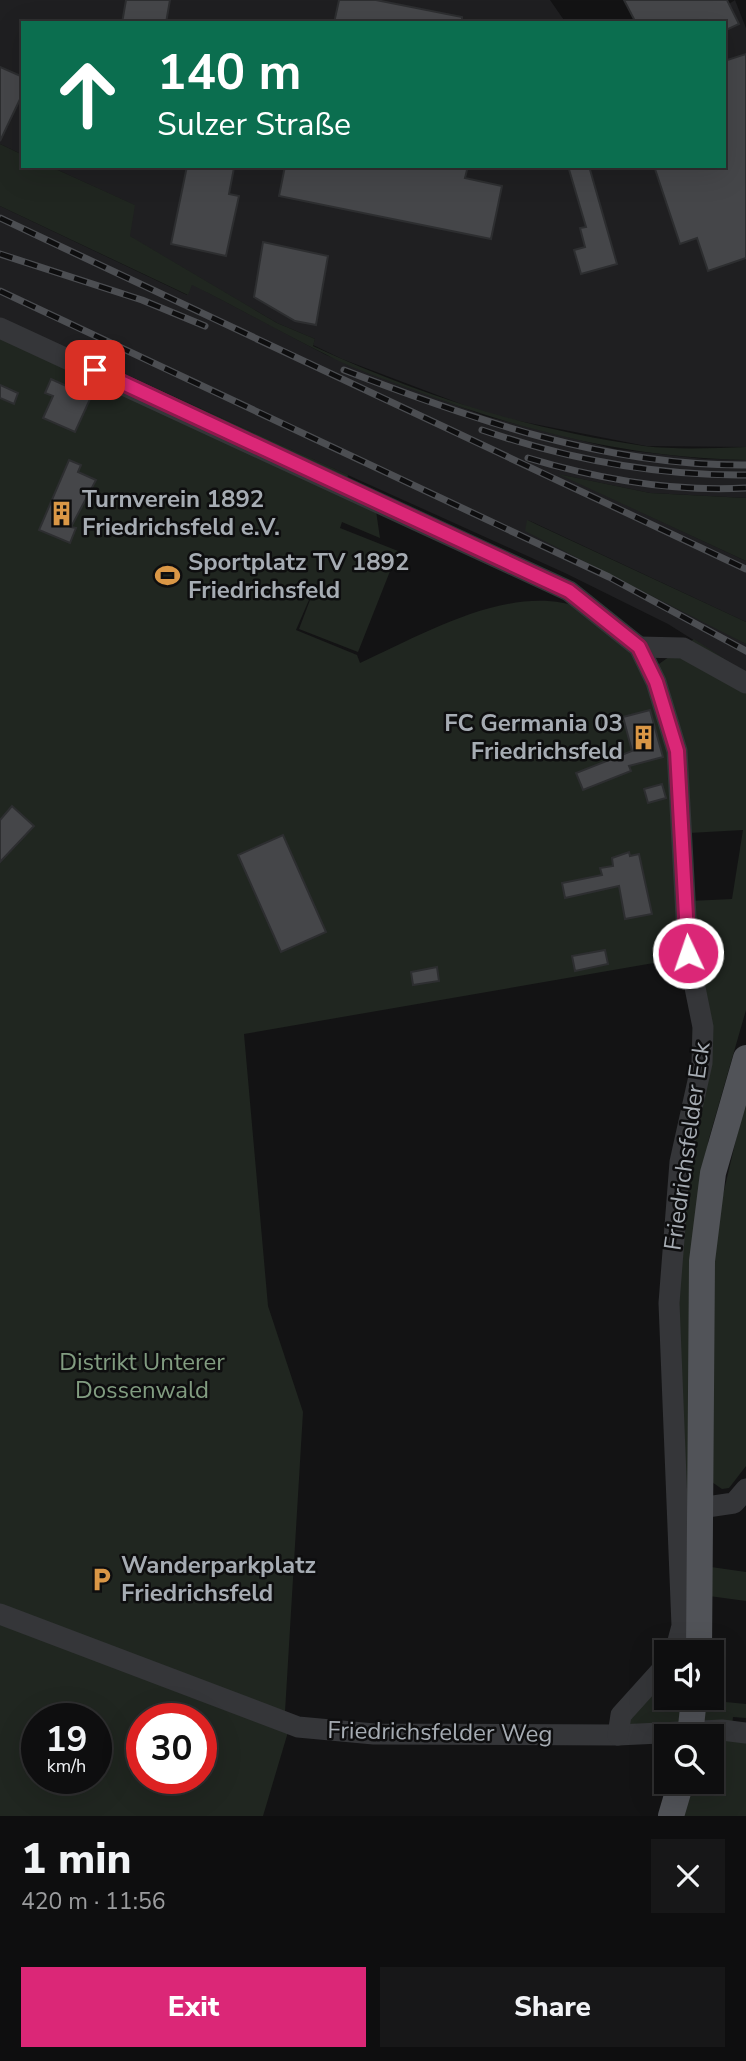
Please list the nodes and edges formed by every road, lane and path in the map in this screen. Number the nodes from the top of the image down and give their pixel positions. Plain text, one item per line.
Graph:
1 (0, 328) edge
2 (639, 647) junction
3 (746, 683) edge
4 (746, 1058) edge
5 (746, 1489) edge
6 (701, 1507) junction
7 (0, 1614) edge
8 (678, 1640) edge
9 (699, 1640) edge
10 (654, 1679) edge
11 (724, 1733) edge
12 (746, 1733) edge
13 (654, 1734) edge
14 (618, 1735) junction
15 (677, 1794) edge
16 (671, 1816) edge

1 - 2 street
2 - 3 street
2 - 8 street, Friedrichsfelder Eck
4 - 6 main road
5 - 6 street
6 - 9 main road
7 - 14 street, Friedrichsfelder Weg
10 - 14 street
11 - 12 street, Friedrichsfelder Weg
13 - 14 street, Friedrichsfelder Weg
15 - 16 main road

